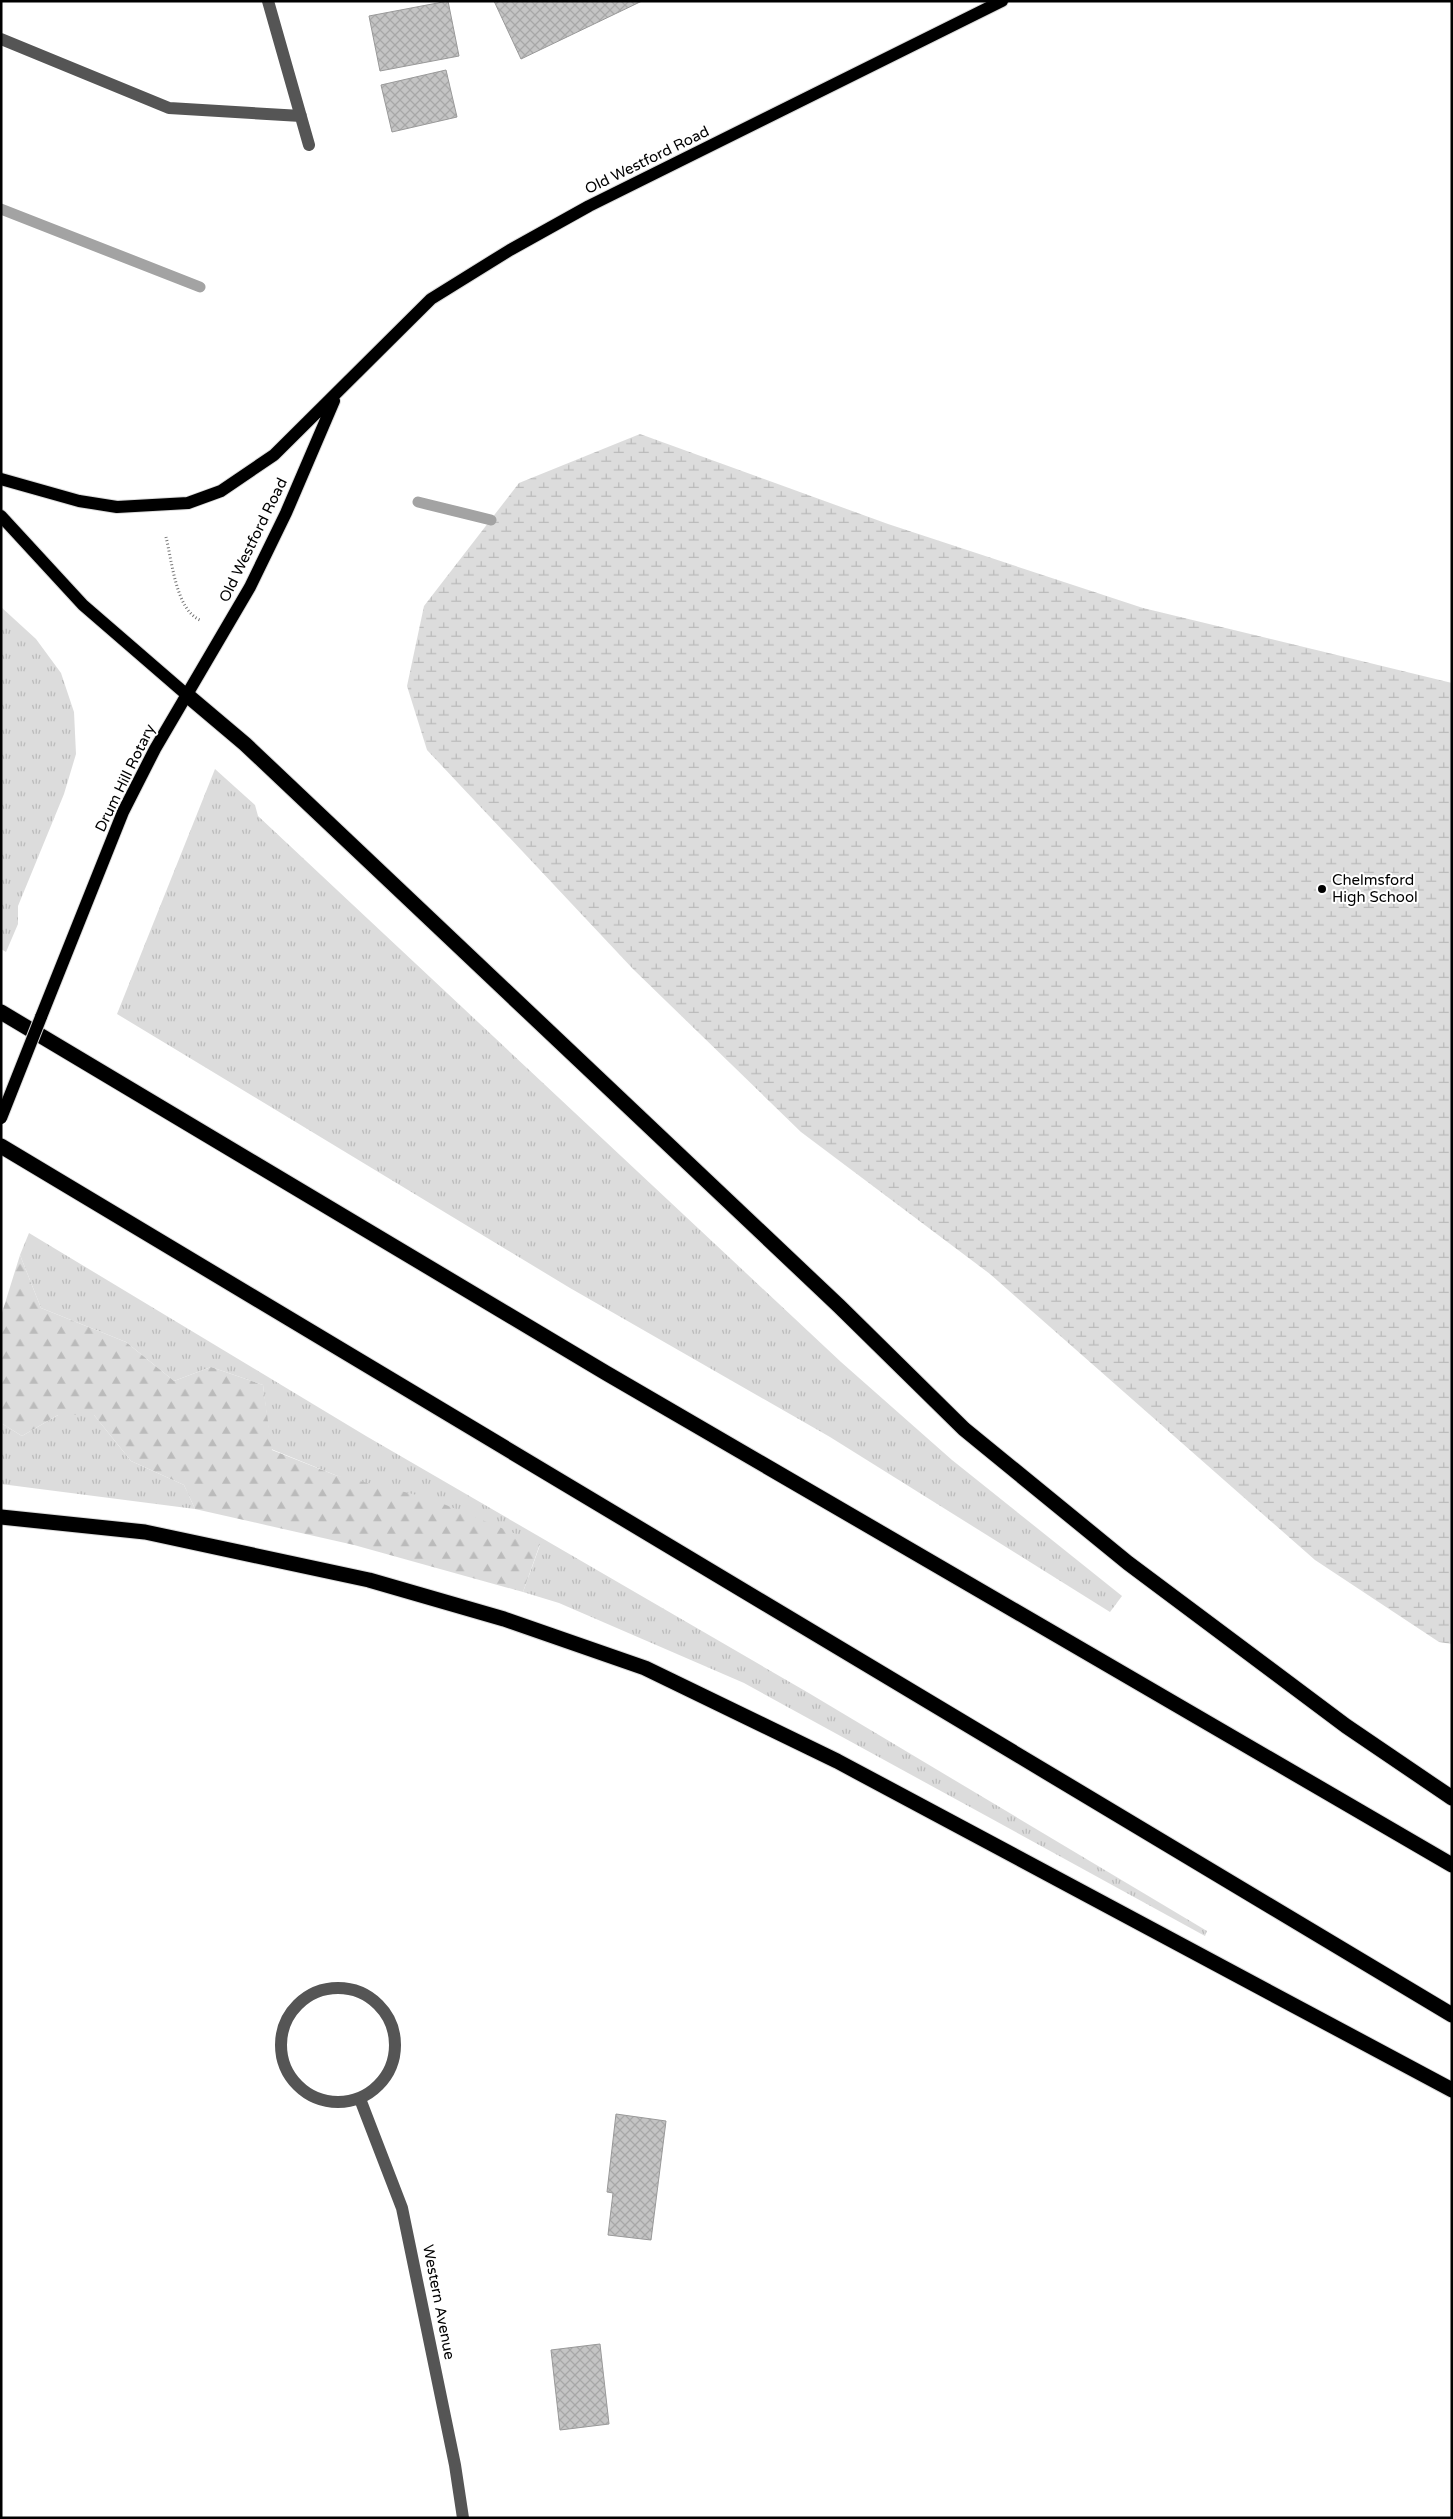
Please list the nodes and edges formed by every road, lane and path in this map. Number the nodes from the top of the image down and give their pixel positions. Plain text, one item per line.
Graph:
1 (268, 1) edge
2 (1002, 1) edge
3 (1, 39) edge
4 (301, 116) junction
5 (309, 145) dead end
6 (338, 394) junction
7 (1, 478) edge
8 (1, 516) edge
9 (166, 537) dead end
10 (204, 622) dead end
11 (187, 695) junction
12 (1, 1012) edge
13 (1, 1118) edge
14 (1, 1146) edge
15 (1, 1517) edge
16 (1452, 1798) edge
17 (1452, 1865) edge
18 (1452, 2015) edge
19 (1452, 2090) edge
20 (360, 2098) junction
21 (463, 2518) edge

1 - 4 street
2 - 6 main road, Old Westford Road
3 - 4 street
4 - 5 street
6 - 7 main road, Old Westford Road
6 - 11 main road, Old Westford Road
8 - 11 main road
9 - 10 path
11 - 13 main road, Drum Hill Rotary, bridge
11 - 16 highway
12 - 17 highway
14 - 18 highway
15 - 19 highway
20 - 20 street
20 - 21 street, Western Avenue

